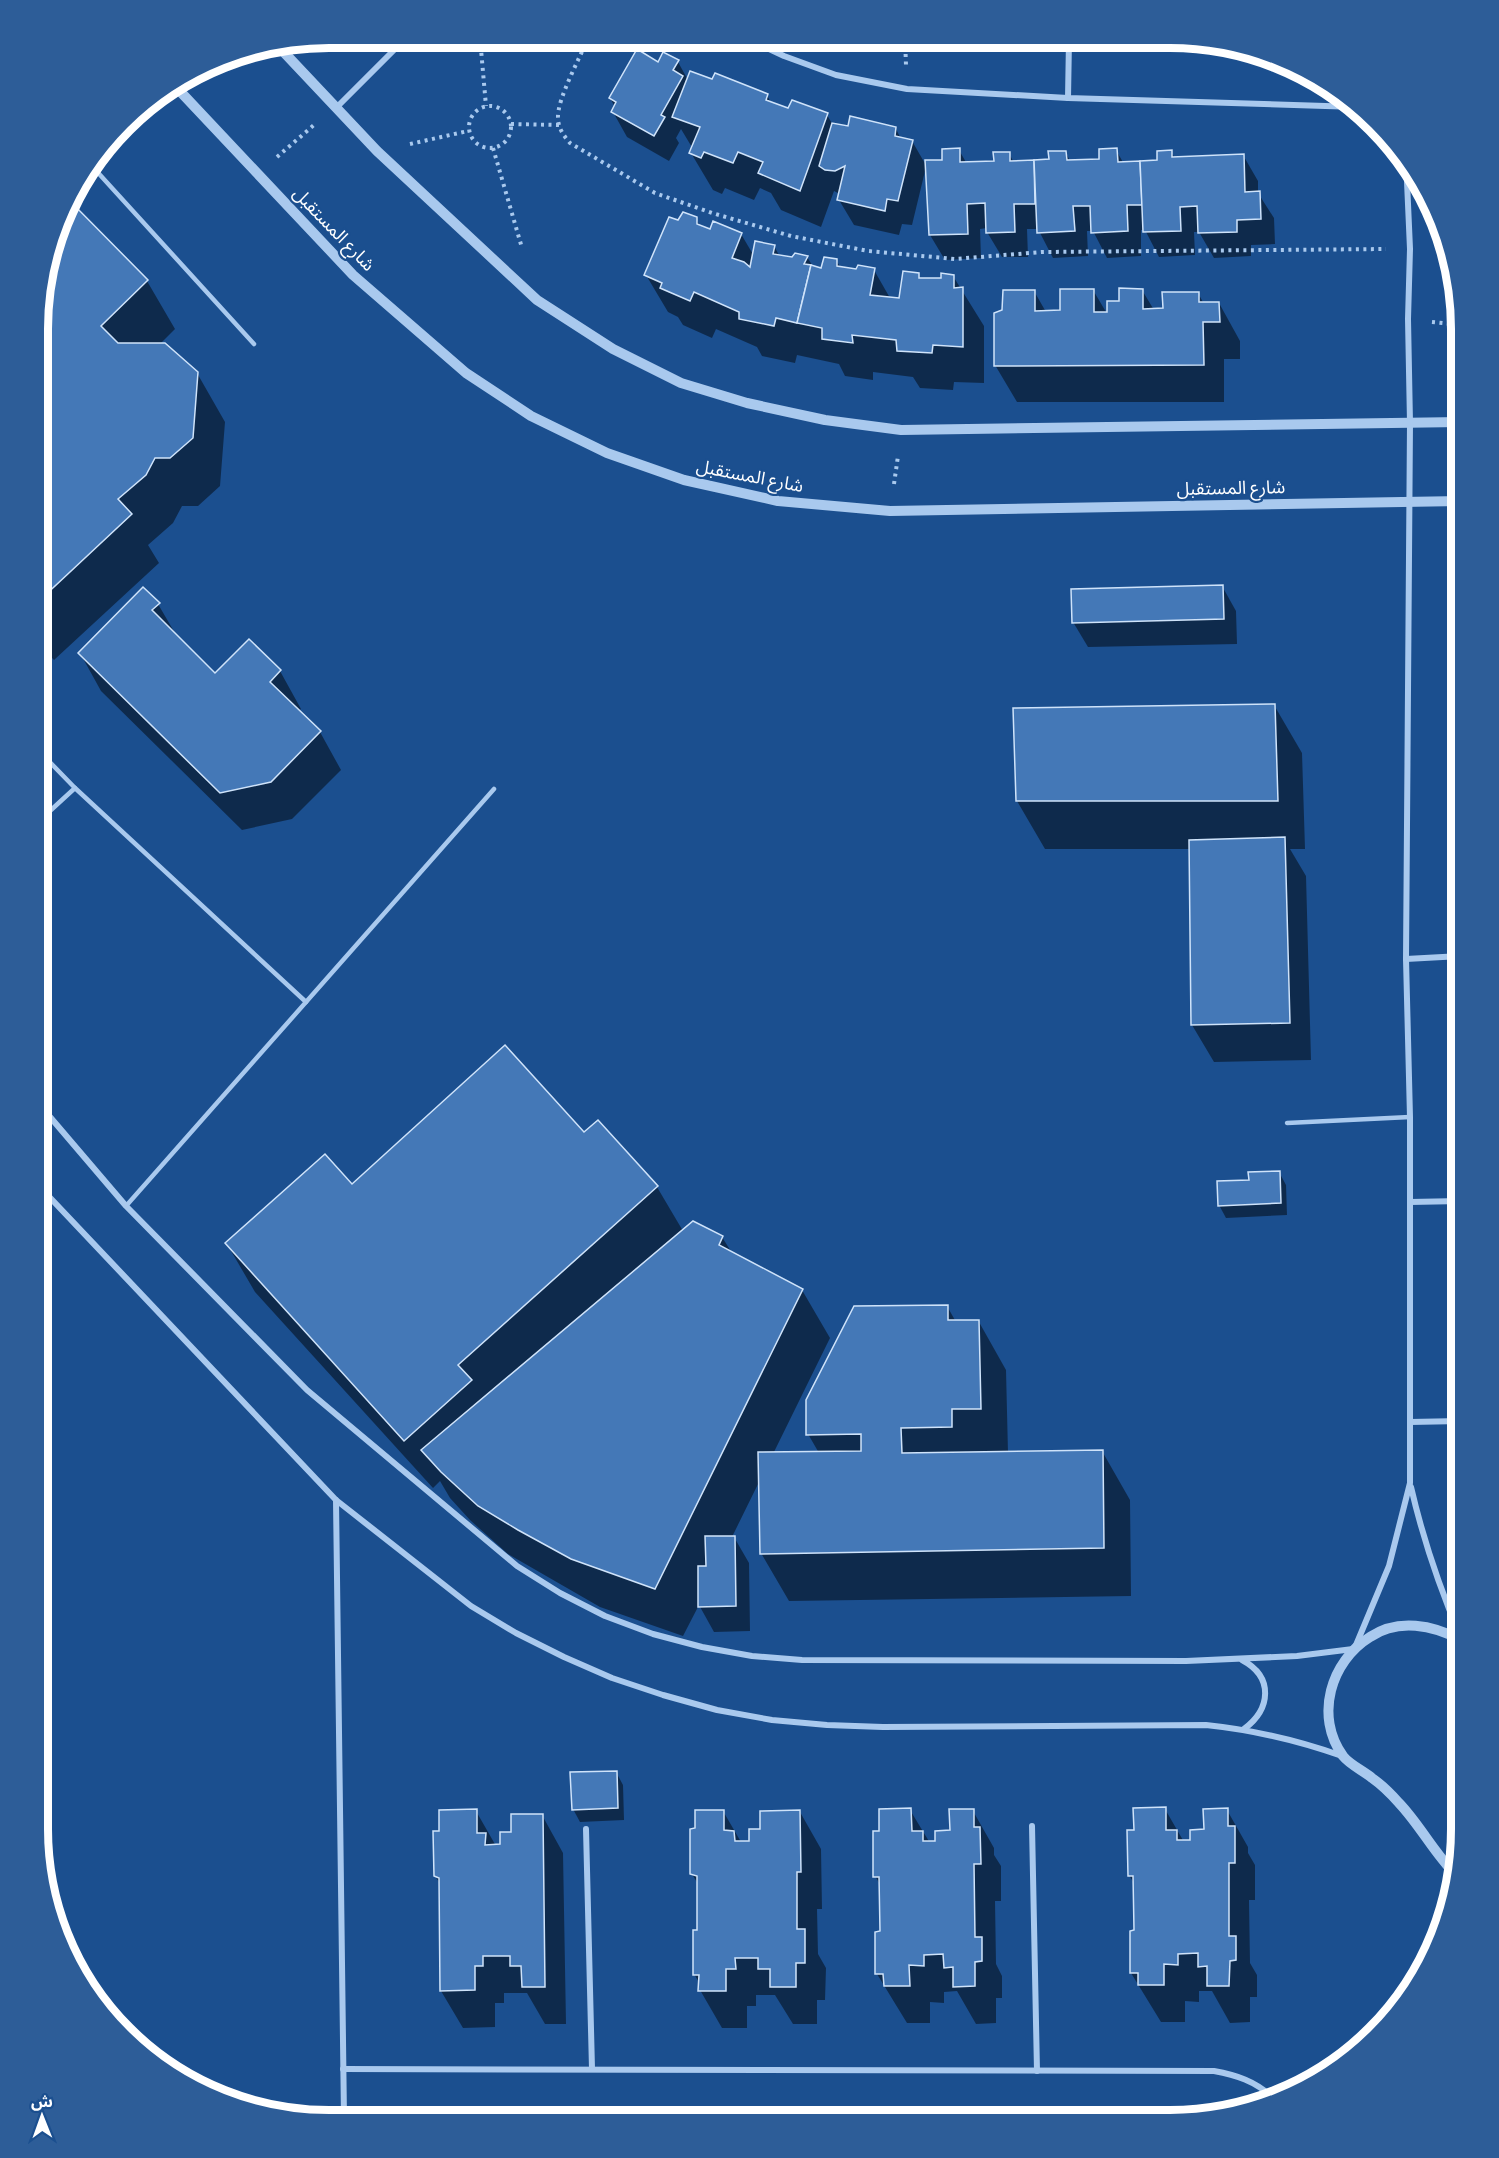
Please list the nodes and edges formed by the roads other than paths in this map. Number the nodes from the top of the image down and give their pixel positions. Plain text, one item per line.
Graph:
1 (396, 48) edge
2 (767, 48) edge
3 (1069, 48) edge
4 (283, 51) edge
5 (180, 91) edge
6 (1068, 98) junction
7 (337, 107) junction
8 (1342, 107) edge
9 (96, 171) edge
10 (1407, 178) edge
11 (254, 344) dead end
12 (1451, 422) edge
13 (1410, 423) junction
14 (1410, 501) junction
15 (1451, 501) edge
16 (48, 760) edge
17 (75, 788) junction
18 (494, 789) dead end
19 (48, 813) edge
20 (1451, 957) edge
21 (1406, 959) junction
22 (306, 1002) junction
23 (48, 1115) edge
24 (1410, 1117) junction
25 (1287, 1123) dead end
26 (48, 1196) edge
27 (1410, 1202) junction
28 (1451, 1202) edge
29 (126, 1206) junction
30 (1451, 1421) edge
31 (1410, 1422) junction
32 (1410, 1483) junction
33 (336, 1500) junction
34 (1451, 1614) edge
35 (1451, 1634) edge
36 (1354, 1647) junction
37 (1241, 1659) junction
38 (1244, 1729) junction
39 (1344, 1757) junction
40 (1032, 1826) dead end
41 (586, 1829) dead end
42 (1449, 1867) edge
43 (343, 2069) junction
44 (592, 2069) junction
45 (1037, 2071) junction
46 (1267, 2093) edge
47 (344, 2110) edge

1 - 7 street
2 - 6 street
3 - 6 street
4 - 7 street
5 - 14 street, شارع المستقبل
6 - 8 street
7 - 13 street
9 - 11 lane
10 - 13 street
12 - 13 street
13 - 14 street
14 - 15 street, شارع المستقبل
14 - 21 street
16 - 17 lane
17 - 19 lane
17 - 22 lane
18 - 22 lane
20 - 21 street
21 - 24 street
22 - 29 lane
23 - 29 street
24 - 25 lane
24 - 27 street
26 - 33 street
27 - 28 street
27 - 31 street
29 - 37 street
30 - 31 street
31 - 32 street
32 - 34 street
32 - 36 street
33 - 38 street
33 - 43 street
35 - 36 street
36 - 37 street
36 - 39 street
37 - 38 street
38 - 39 street
39 - 42 street
40 - 45 street
41 - 44 street
43 - 44 street
43 - 47 street
44 - 45 street
45 - 46 street

